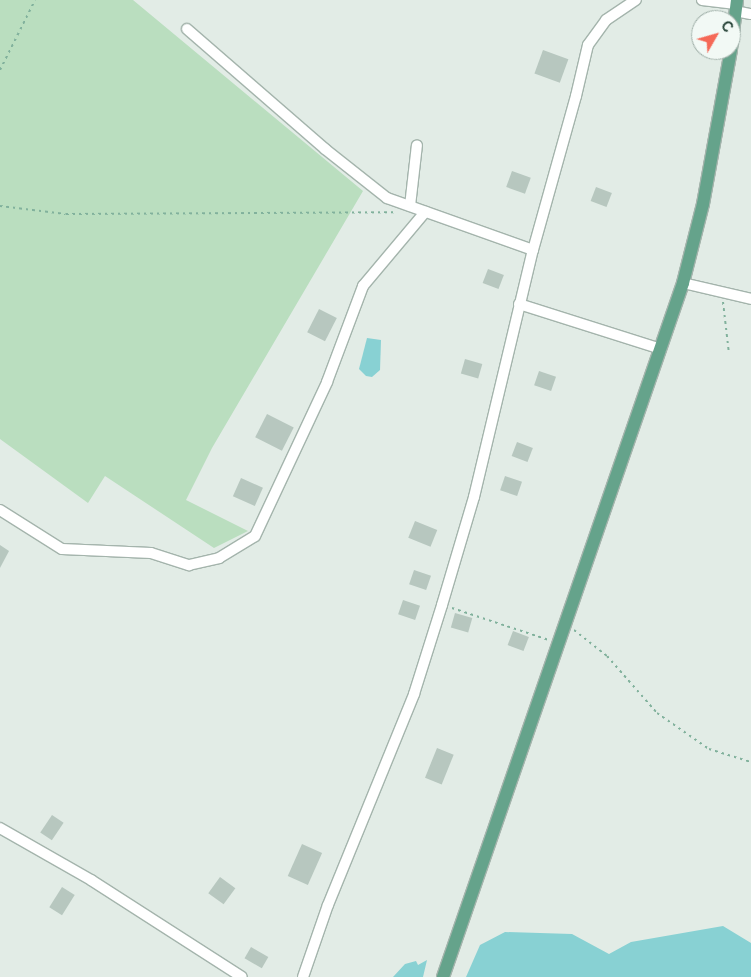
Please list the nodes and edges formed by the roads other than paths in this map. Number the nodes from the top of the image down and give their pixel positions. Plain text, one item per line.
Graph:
1 (636, 0) edge
2 (702, 0) edge
3 (736, 5) edge
4 (751, 14) edge
5 (187, 29) dead end
6 (729, 60) edge
7 (417, 144) dead end
8 (410, 206) junction
9 (426, 212) junction
10 (533, 250) junction
11 (682, 283) junction
12 (751, 299) edge
13 (519, 304) junction
14 (661, 349) junction
15 (0, 510) edge
16 (0, 828) edge
17 (242, 977) edge
18 (303, 977) edge
19 (443, 977) edge

1 - 10 street
2 - 3 street
3 - 4 street
5 - 8 street
6 - 11 main road
7 - 8 street
8 - 9 street
9 - 10 street
9 - 15 street
10 - 13 street
11 - 12 street
11 - 14 main road
13 - 14 street
13 - 18 street
14 - 19 main road
16 - 17 street

